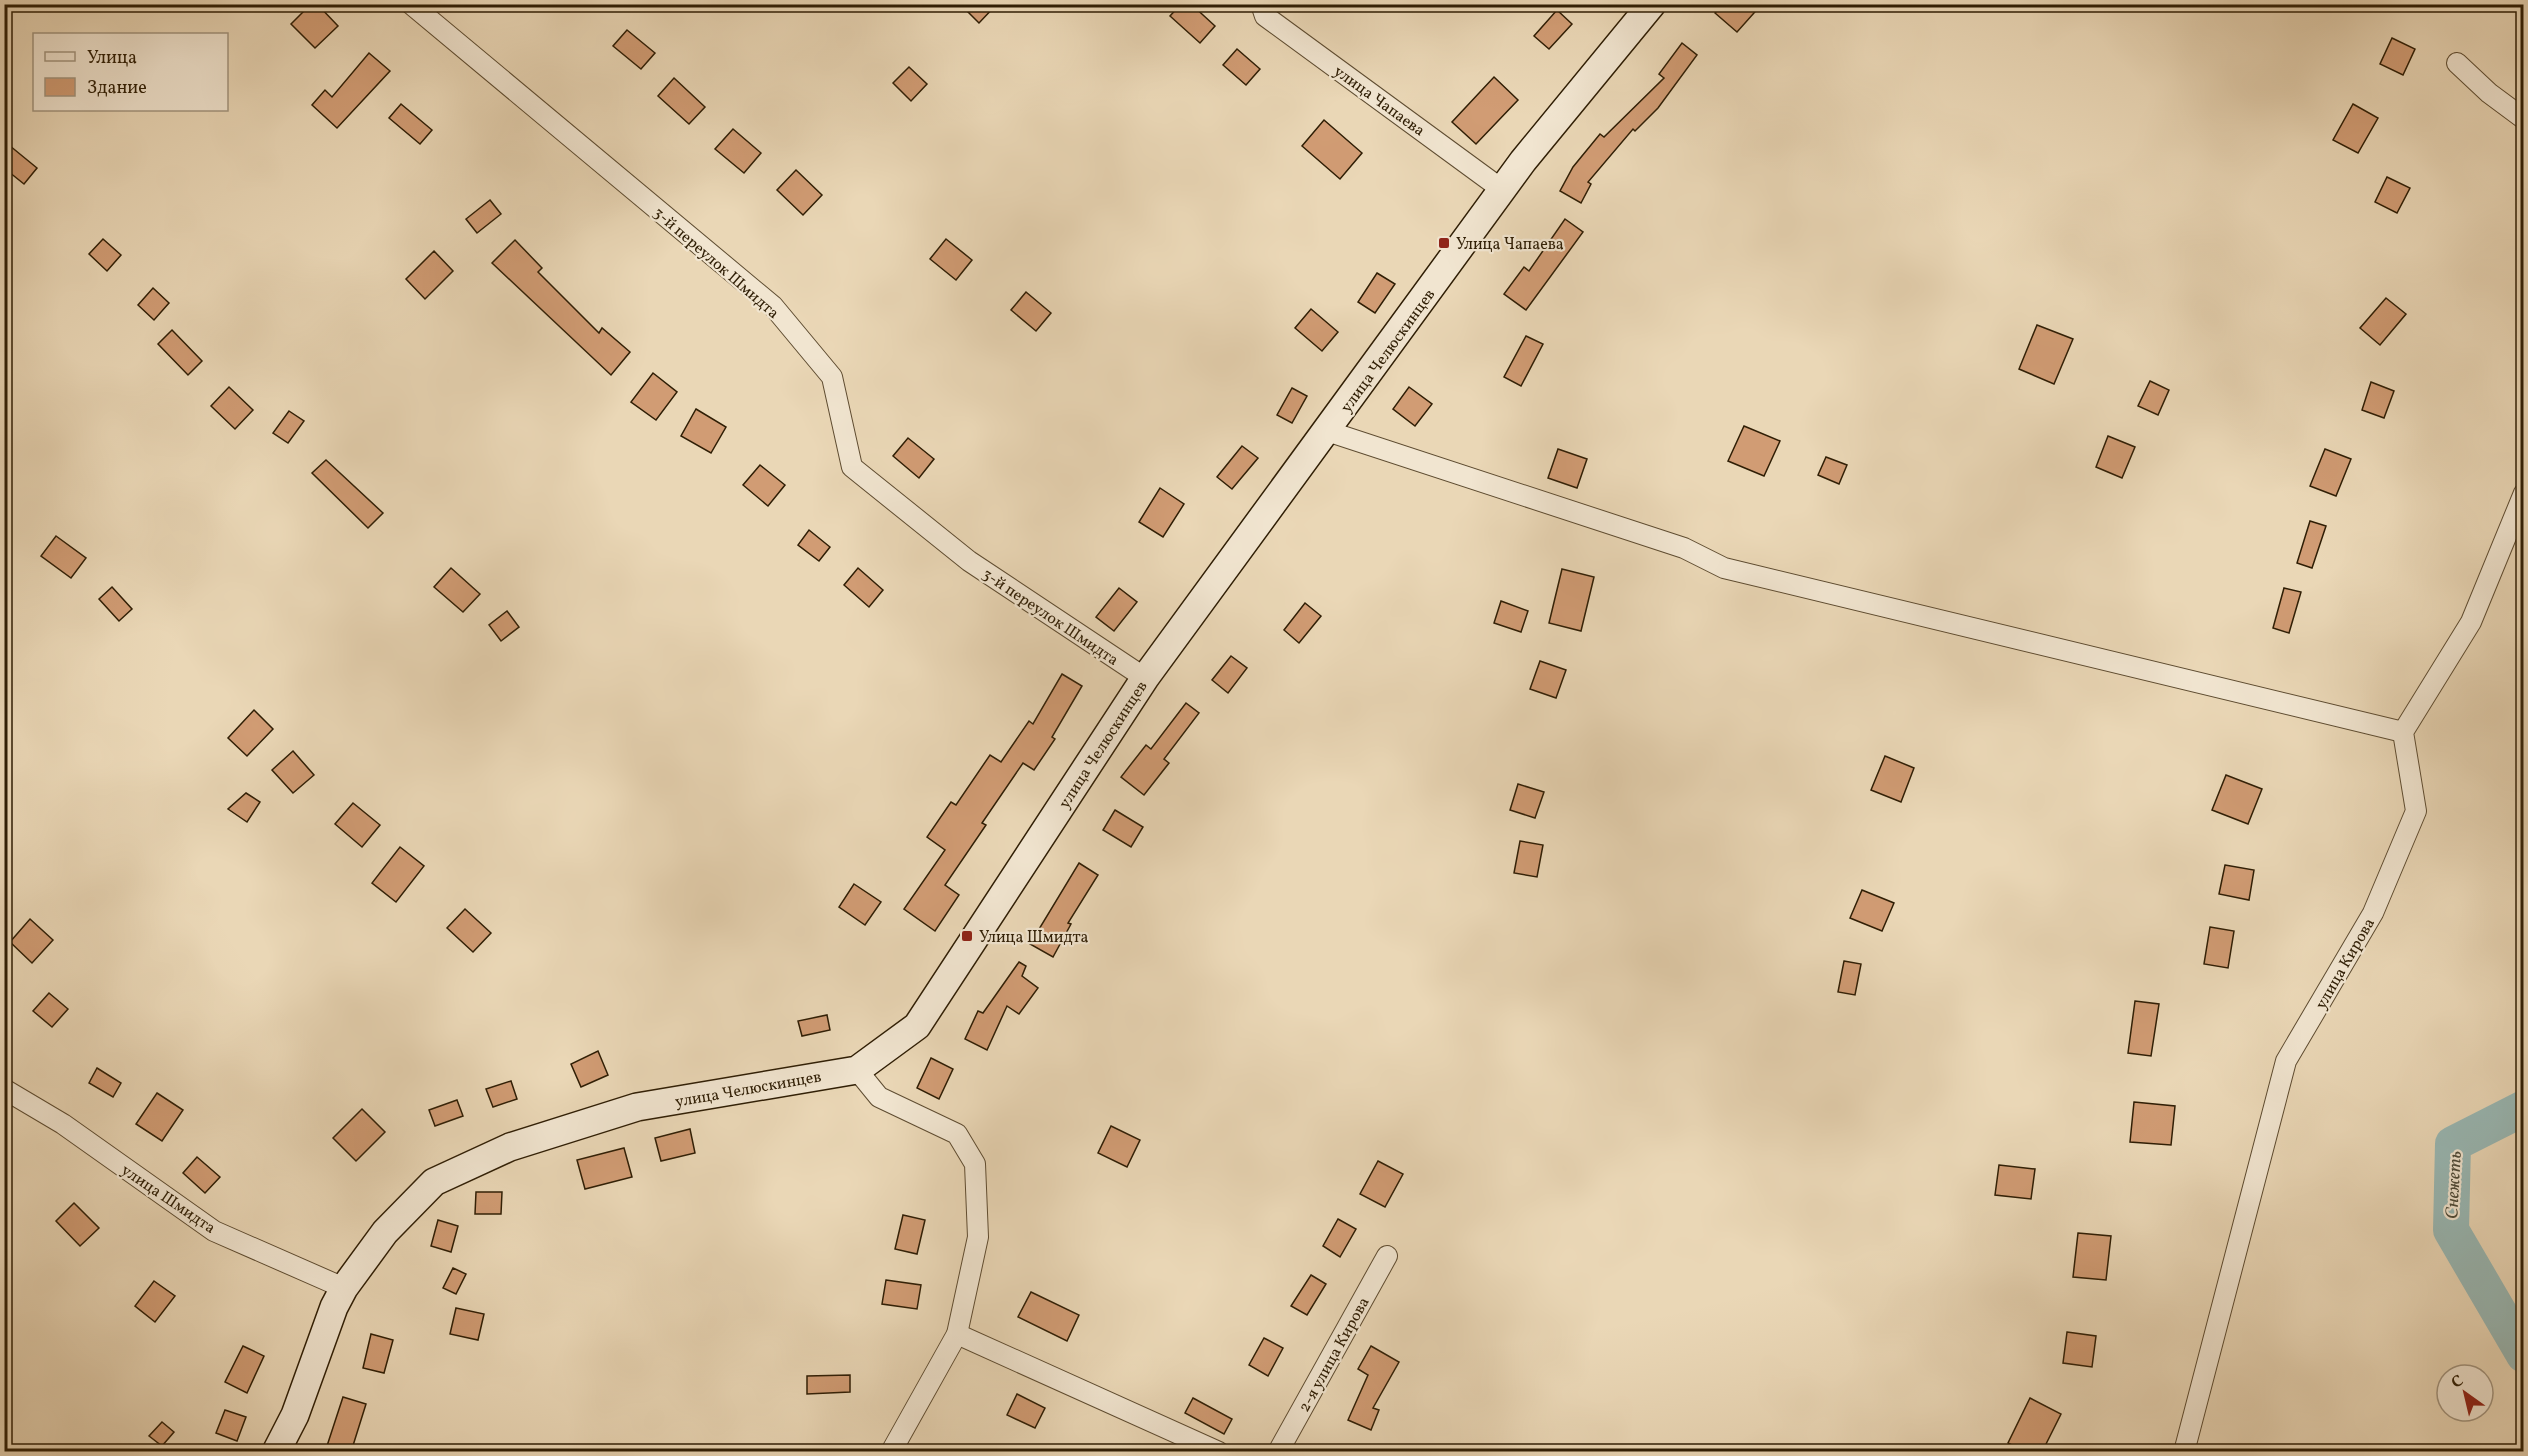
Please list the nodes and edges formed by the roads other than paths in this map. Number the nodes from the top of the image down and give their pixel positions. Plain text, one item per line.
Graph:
1 (411, 4) edge
2 (1261, 4) edge
3 (1652, 4) edge
4 (2457, 63) dead end
5 (2523, 119) edge
6 (1504, 191) junction
7 (1326, 431) junction
8 (2523, 493) edge
9 (1145, 678) junction
10 (2403, 732) junction
11 (857, 1070) junction
12 (4, 1089) edge
13 (1387, 1256) dead end
14 (344, 1288) junction
15 (957, 1334) junction
16 (276, 1452) edge
17 (891, 1452) edge
18 (1219, 1452) edge
19 (1278, 1452) edge
20 (2184, 1452) edge

1 - 9 street, 3-й переулок Шмидта
2 - 6 street, улица Чапаева
3 - 6 street, улица Челюскинцев
4 - 5 street
6 - 7 street, улица Челюскинцев
7 - 9 street, улица Челюскинцев
7 - 10 street
8 - 10 street
9 - 11 street, улица Челюскинцев
10 - 20 street, улица Кирова
11 - 14 street, улица Челюскинцев
11 - 15 street
12 - 14 street, улица Шмидта
13 - 19 street, 2-я улица Кирова
14 - 16 street, улица Челюскинцев
15 - 17 street
15 - 18 street

